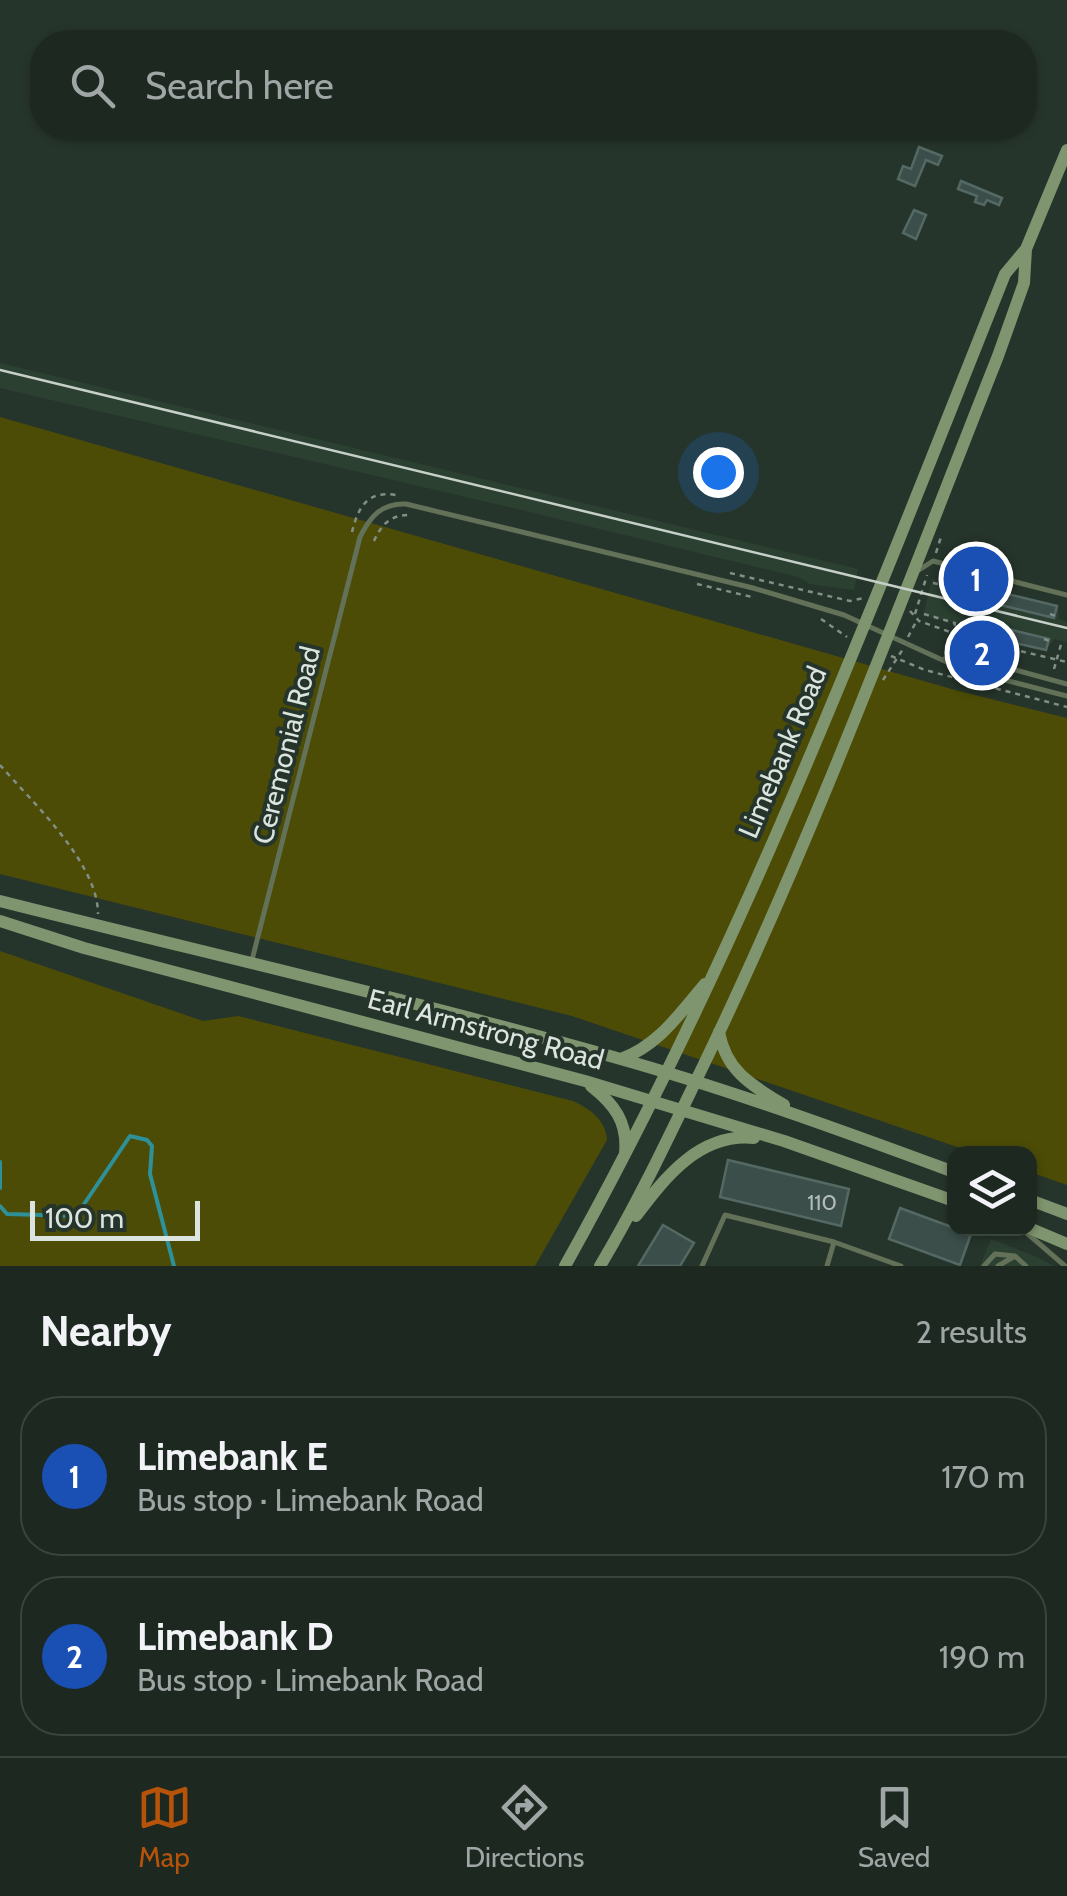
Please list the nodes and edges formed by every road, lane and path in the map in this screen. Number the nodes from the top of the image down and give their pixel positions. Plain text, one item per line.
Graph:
1 (1067, 150) edge
2 (1026, 249) junction
3 (417, 516) dead end
4 (374, 541) dead end
5 (934, 558) junction
6 (961, 579) dead end
7 (682, 580) dead end
8 (907, 583) junction
9 (933, 583) dead end
10 (988, 586) dead end
11 (1067, 595) edge
12 (985, 596) dead end
13 (756, 598) dead end
14 (924, 614) dead end
15 (1050, 614) dead end
16 (1056, 616) dead end
17 (820, 617) dead end
18 (864, 622) junction
19 (977, 626) dead end
20 (888, 633) junction
21 (952, 633) junction
22 (849, 638) dead end
23 (1044, 639) dead end
24 (974, 640) junction
25 (1050, 641) dead end
26 (1062, 641) dead end
27 (951, 642) dead end
28 (972, 647) dead end
29 (887, 655) dead end
30 (944, 659) junction
31 (1057, 660) junction
32 (1067, 662) edge
33 (1054, 669) dead end
34 (1067, 684) edge
35 (1067, 696) edge
36 (1067, 707) edge
37 (0, 765) edge
38 (0, 901) edge
39 (0, 922) edge
40 (98, 926) junction
41 (252, 963) junction
42 (716, 971) junction
43 (719, 1032) junction
44 (621, 1059) junction
45 (666, 1074) junction
46 (585, 1081) junction
47 (694, 1083) junction
48 (653, 1101) junction
49 (682, 1110) junction
50 (804, 1117) junction
51 (784, 1141) junction
52 (624, 1160) junction
53 (947, 1169) edge
54 (947, 1199) edge
55 (1037, 1203) edge
56 (1067, 1214) edge
57 (1037, 1231) edge
58 (1029, 1236) edge
59 (834, 1242) junction
60 (1067, 1244) edge
61 (610, 1249) junction
62 (1015, 1256) junction
63 (565, 1266) edge
64 (600, 1266) edge
65 (702, 1266) edge
66 (828, 1266) edge
67 (901, 1266) edge
68 (984, 1266) edge
69 (998, 1266) edge
70 (1026, 1266) edge
71 (1064, 1266) edge

1 - 2 main road, Limebank Road
2 - 8 main road, Limebank Road
2 - 18 main road, Limebank Road
3 - 4 path
5 - 8 lane
5 - 11 lane
5 - 21 path
6 - 9 path
7 - 13 path
8 - 20 main road, Limebank Road
10 - 12 path
14 - 21 path
15 - 16 path
17 - 22 path
18 - 20 lane
18 - 41 lane, Ceremonial Road
18 - 42 main road, Limebank Road
19 - 24 path
20 - 30 lane
20 - 43 main road, Limebank Road
21 - 24 path
21 - 27 path
23 - 25 path
24 - 28 path
24 - 31 path
26 - 31 path
29 - 36 path
30 - 34 lane
30 - 35 lane
31 - 32 path
31 - 33 path
37 - 40 path
38 - 40 main road, Earl Armstrong Road
39 - 46 main road, Earl Armstrong Road
40 - 41 main road, Earl Armstrong Road
41 - 44 main road, Earl Armstrong Road
42 - 44 main road
42 - 45 main road, Limebank Road
43 - 47 main road, Limebank Road
43 - 50 main road
44 - 45 main road, Earl Armstrong Road
45 - 47 main road, Earl Armstrong Road
45 - 48 main road, Limebank Road
46 - 48 main road, Earl Armstrong Road
46 - 52 main road
47 - 49 main road, Limebank Road
47 - 50 main road, Earl Armstrong Road
48 - 49 main road, Earl Armstrong Road
48 - 52 main road, Limebank Road
49 - 51 main road, Earl Armstrong Road
49 - 61 main road, Limebank Road
50 - 53 main road, Earl Armstrong Road
51 - 54 main road, Earl Armstrong Road
51 - 61 main road
52 - 63 main road, Limebank Road
55 - 56 main road
57 - 60 main road
58 - 71 lane
59 - 65 lane
59 - 66 lane
59 - 67 lane
61 - 64 main road, Limebank Road
62 - 68 lane
62 - 69 lane
62 - 70 lane

